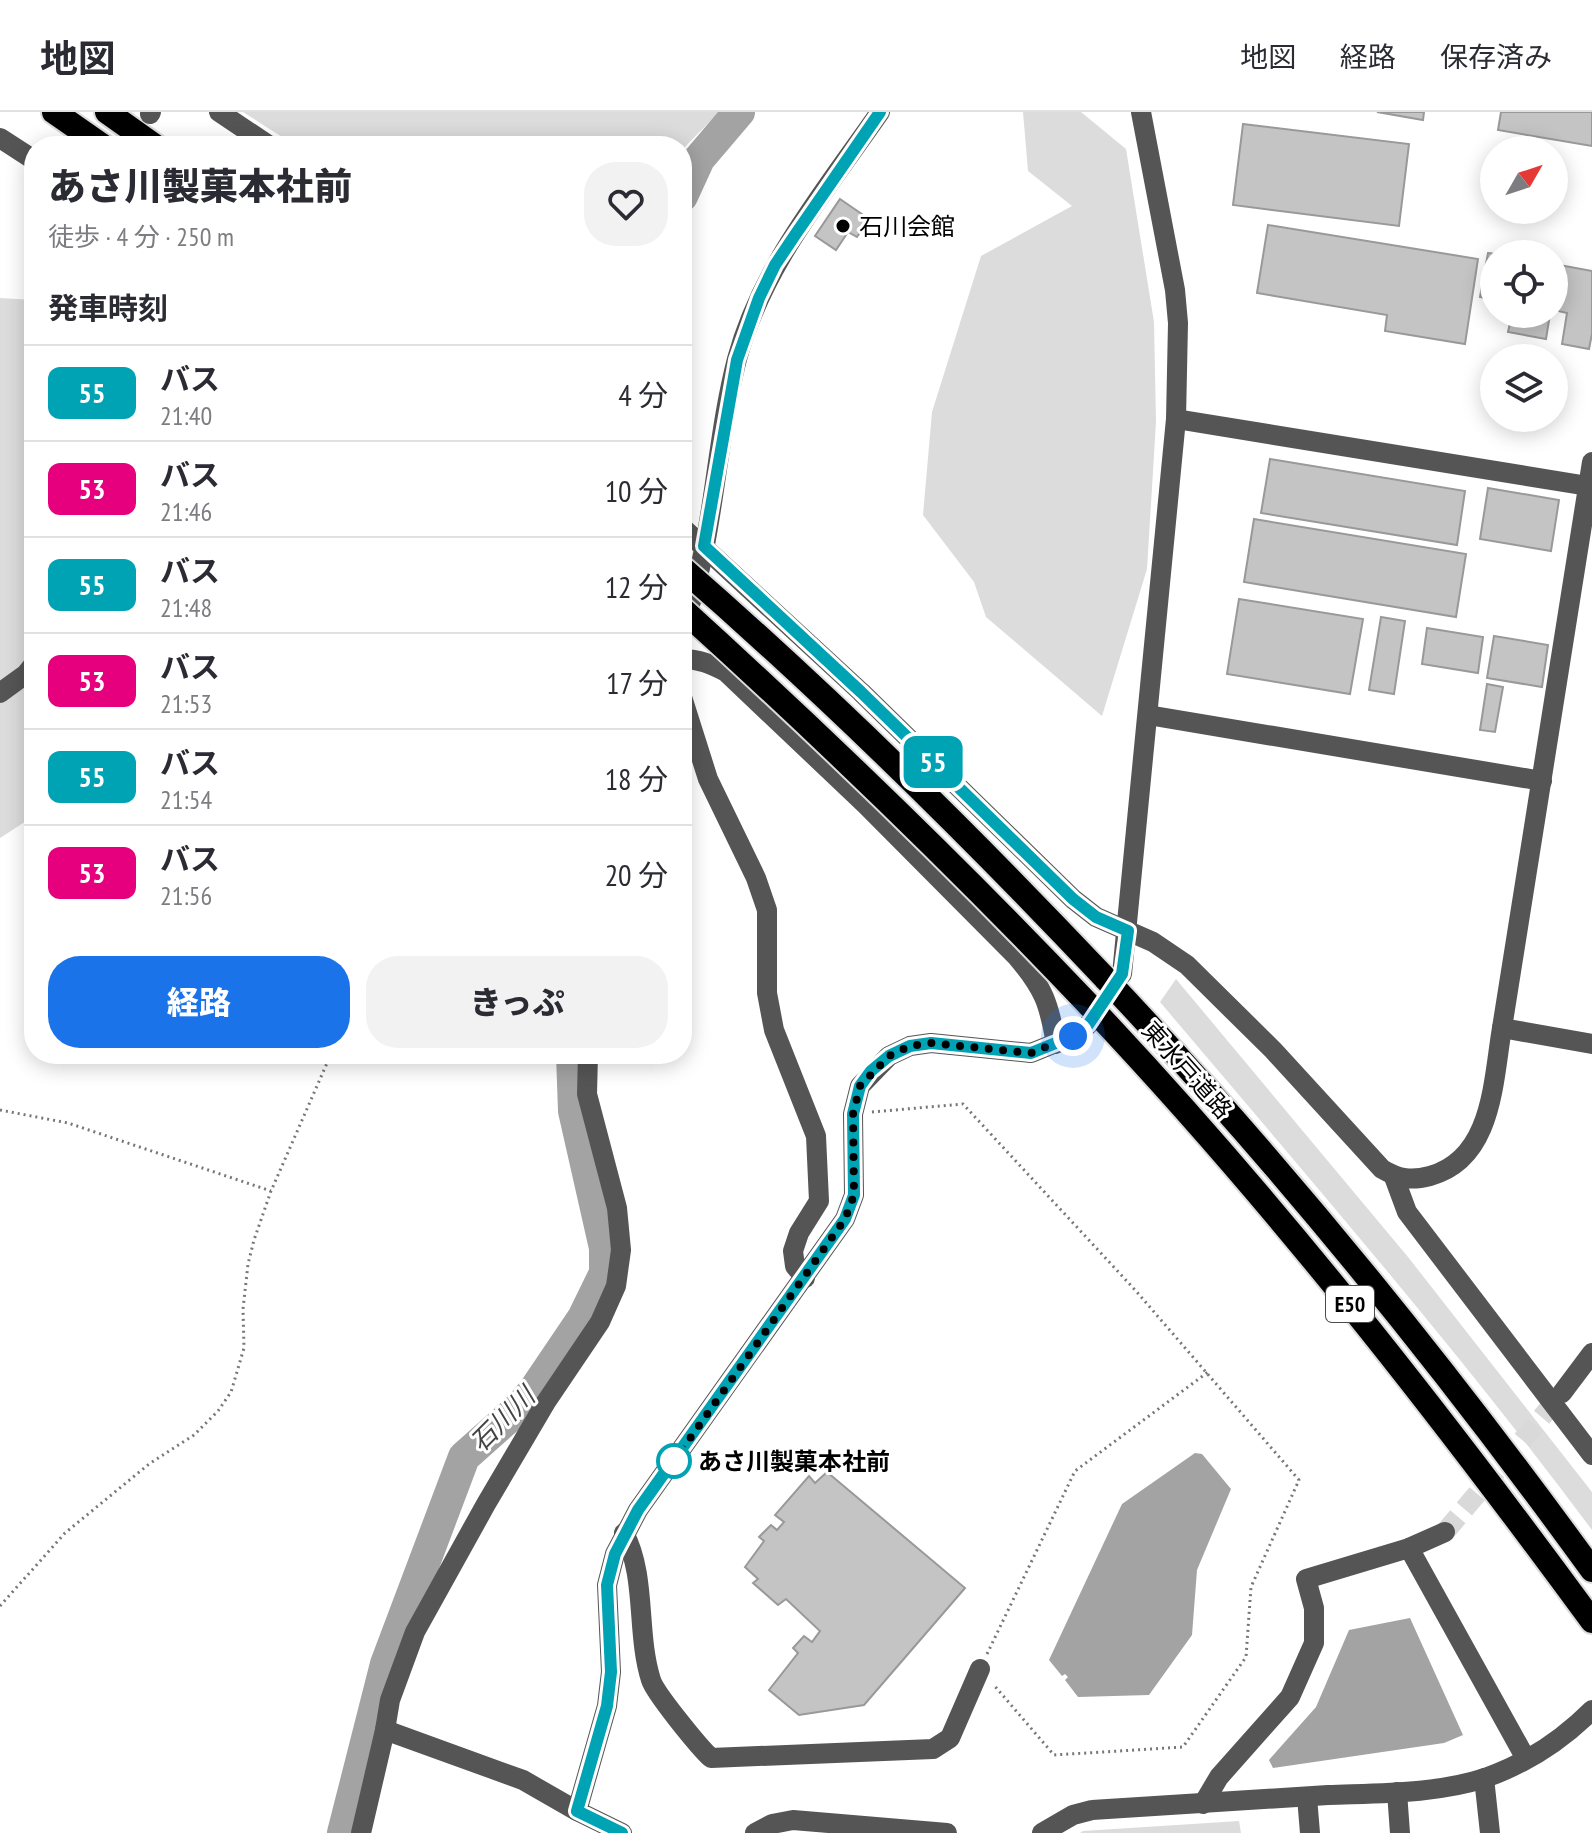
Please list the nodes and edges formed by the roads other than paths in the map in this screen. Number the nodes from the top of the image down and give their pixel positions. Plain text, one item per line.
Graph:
1 (54, 112) edge
2 (107, 112) edge
3 (219, 112) edge
4 (880, 112) edge
5 (1141, 112) edge
6 (89, 136) edge
7 (141, 136) edge
8 (255, 136) edge
9 (0, 138) edge
10 (24, 154) edge
11 (1176, 419) junction
12 (1592, 462) edge
13 (1588, 486) junction
14 (692, 536) edge
15 (704, 546) junction
16 (692, 577) edge
17 (692, 591) edge
18 (692, 618) edge
19 (692, 660) edge
20 (24, 675) edge
21 (0, 693) edge
22 (1148, 715) junction
23 (692, 729) edge
24 (1542, 781) junction
25 (1128, 931) junction
26 (1114, 976) junction
27 (1088, 1015) junction
28 (1502, 1028) junction
29 (1056, 1044) junction
30 (1592, 1044) edge
31 (588, 1064) edge
32 (1394, 1177) junction
33 (805, 1278) junction
34 (1592, 1353) edge
35 (1562, 1393) tunnel mouth
36 (1592, 1455) edge
37 (1445, 1532) tunnel mouth
38 (624, 1533) junction
39 (1409, 1548) junction
40 (1592, 1570) edge
41 (1592, 1621) edge
42 (980, 1669) road end
43 (1587, 1724) edge
44 (385, 1730) junction
45 (1526, 1759) junction
46 (1484, 1778) junction
47 (1397, 1792) junction
48 (1307, 1797) junction
49 (1203, 1804) junction
50 (577, 1811) junction
51 (361, 1833) edge
52 (622, 1833) edge
53 (755, 1833) edge
54 (947, 1833) edge
55 (1042, 1833) edge
56 (1310, 1833) edge
57 (1400, 1833) edge
58 (1490, 1833) edge

1 - 6 highway
2 - 7 highway
3 - 8 street
4 - 15 street
5 - 11 street
9 - 10 street
11 - 13 street
11 - 22 street
12 - 13 street
13 - 24 street
14 - 15 street
15 - 17 street
15 - 25 street
16 - 26 highway, 東水戸道路 / E50, bridge
18 - 27 highway, 東水戸道路 / E50, bridge
19 - 29 street
20 - 21 street
22 - 24 street
22 - 25 street
23 - 33 street
24 - 28 street
25 - 26 street
25 - 32 street
26 - 40 highway, 東水戸道路 / E50
27 - 29 street
27 - 41 highway, 東水戸道路 / E50
28 - 30 street
28 - 32 street
29 - 33 street
31 - 44 street
32 - 36 street
33 - 38 street
34 - 35 street
37 - 39 street
38 - 42 street
38 - 50 street
39 - 45 street
39 - 49 street
43 - 45 street
44 - 50 street
44 - 51 street
45 - 46 street
46 - 47 street
46 - 58 street
47 - 48 street
47 - 57 street
48 - 49 street
48 - 56 street
49 - 55 street
50 - 52 street
53 - 54 street

